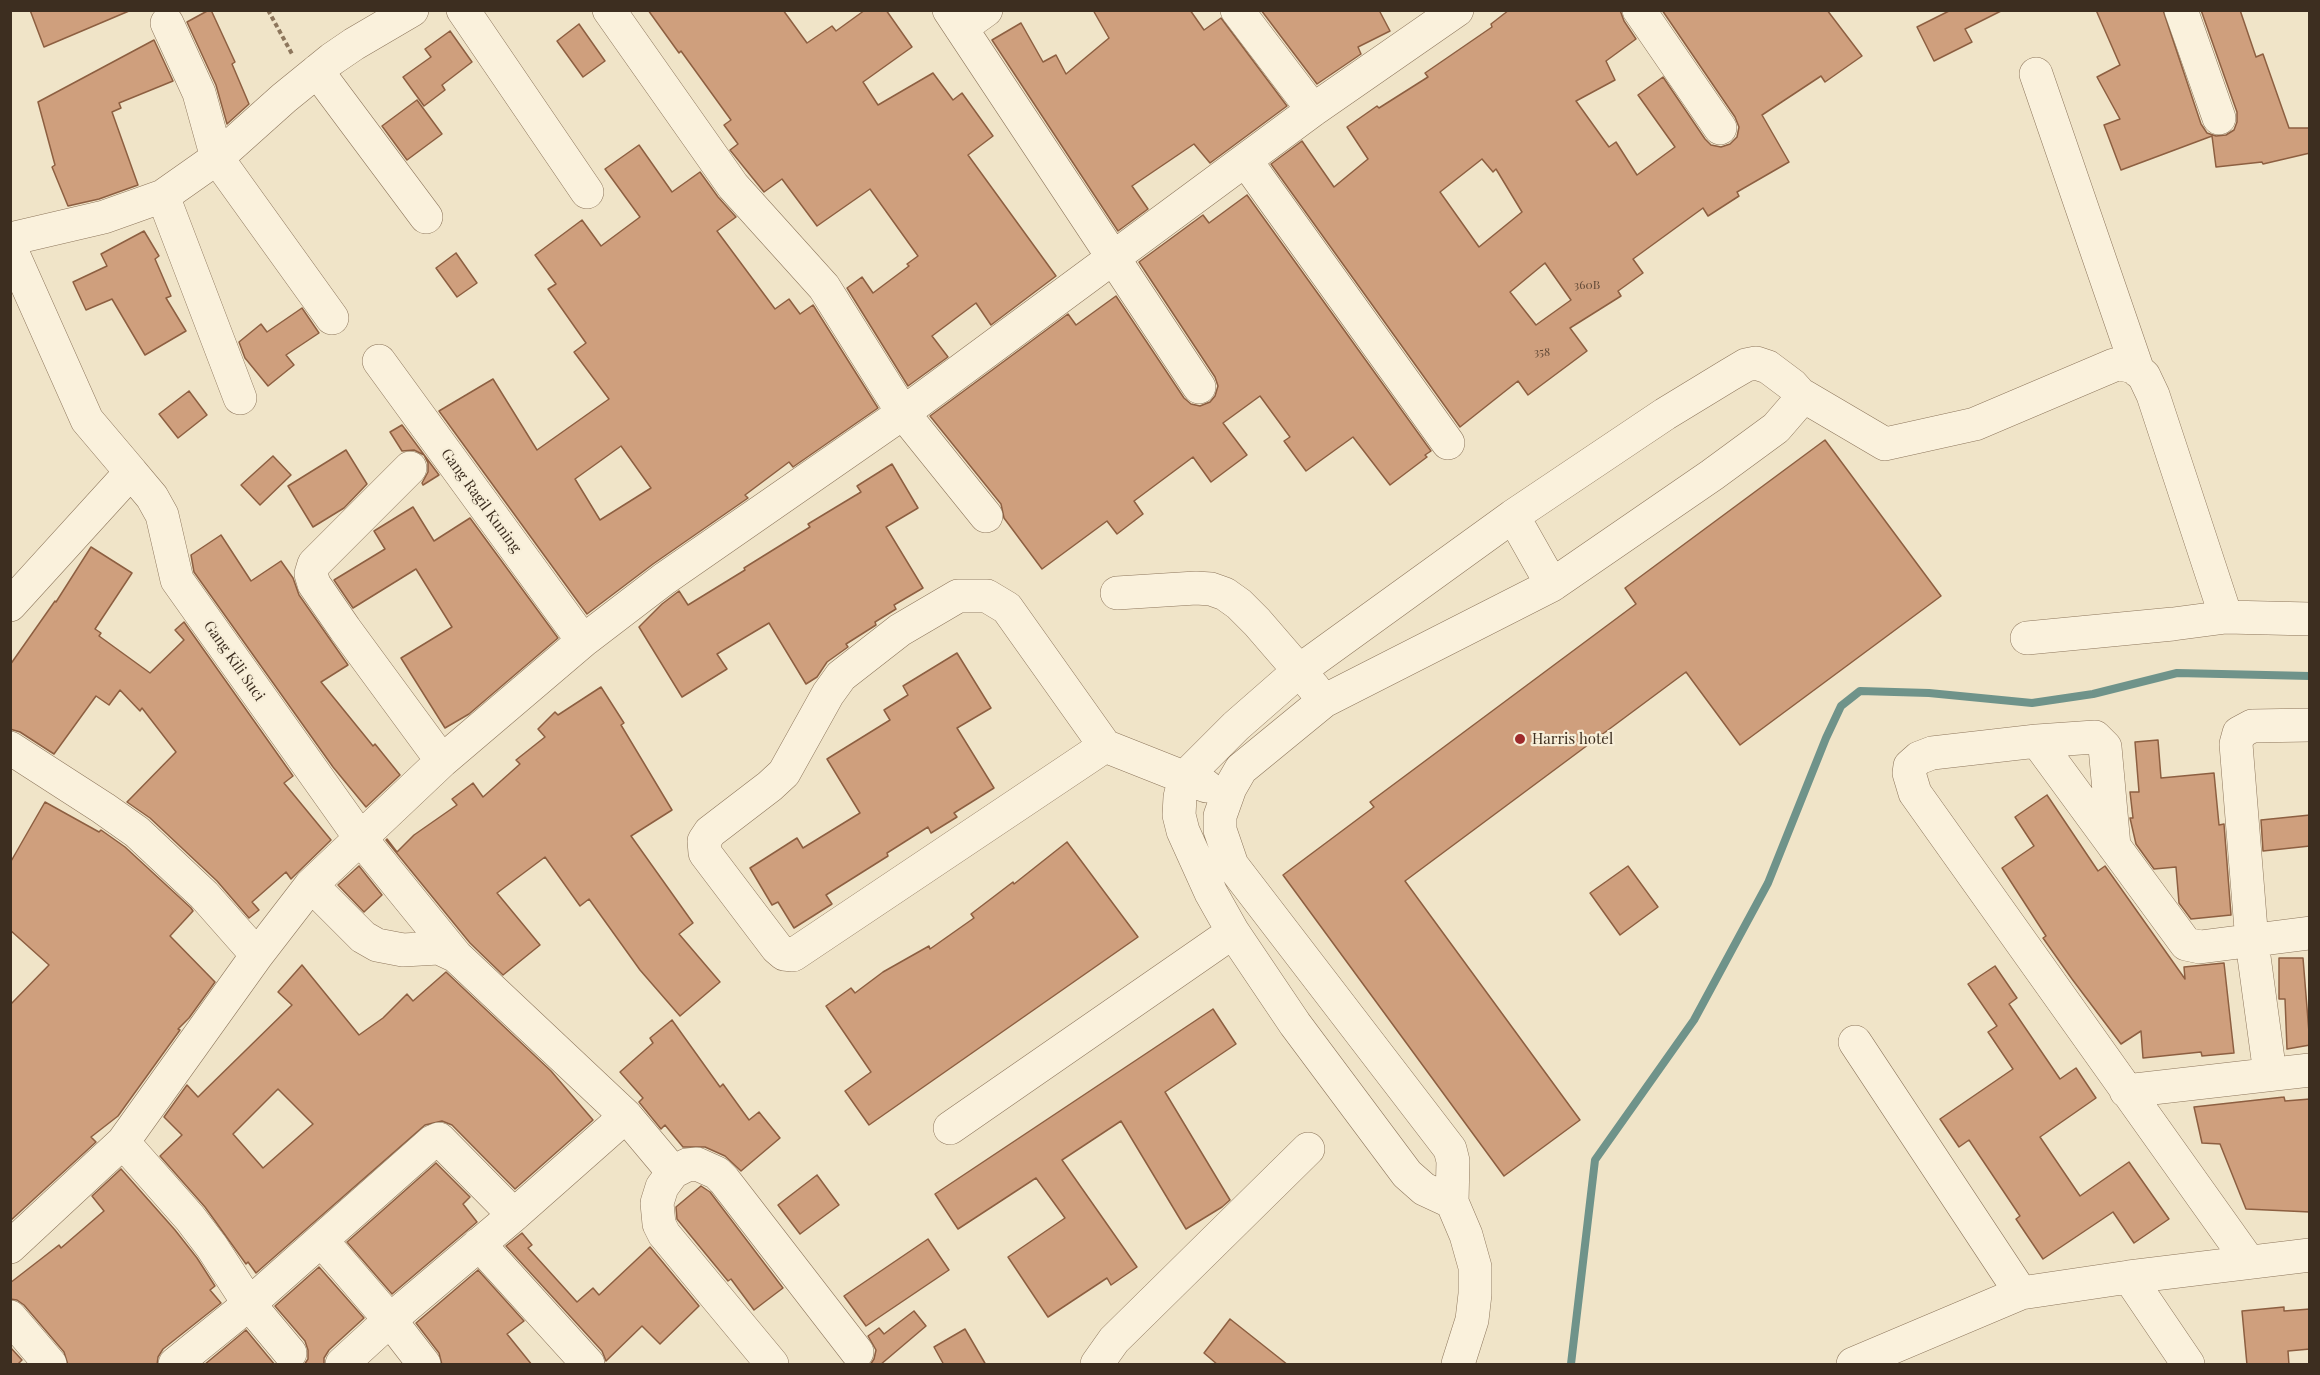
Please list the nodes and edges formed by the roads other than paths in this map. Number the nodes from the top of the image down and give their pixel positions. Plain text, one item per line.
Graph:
1 (412, 10) edge
2 (463, 10) edge
3 (609, 10) edge
4 (1237, 10) edge
5 (1457, 10) edge
6 (1639, 10) edge
7 (2181, 10) edge
8 (965, 16) edge
9 (166, 23) dead end
10 (2036, 74) dead end
11 (311, 75) junction
12 (1312, 110) junction
13 (2219, 118) dead end
14 (1720, 128) dead end
15 (217, 158) junction
16 (1246, 161) junction
17 (587, 192) dead end
18 (163, 196) junction
19 (426, 217) dead end
20 (10, 239) edge
21 (10, 247) edge
22 (1114, 258) junction
23 (332, 318) dead end
24 (379, 361) dead end
25 (2138, 371) junction
26 (1198, 387) dead end
27 (1800, 394) junction
28 (240, 398) dead end
29 (903, 413) junction
30 (1448, 443) dead end
31 (410, 468) dead end
32 (131, 472) junction
33 (986, 516) dead end
34 (1513, 516) junction
35 (1551, 585) junction
36 (1117, 593) dead end
37 (10, 605) edge
38 (2226, 616) junction
39 (2310, 619) edge
40 (2027, 638) dead end
41 (584, 642) junction
42 (1300, 670) junction
43 (1324, 701) junction
44 (2310, 725) edge
45 (2037, 741) junction
46 (1105, 746) junction
47 (10, 748) edge
48 (442, 761) junction
49 (1185, 777) junction
50 (1227, 794) junction
51 (361, 839) junction
52 (2114, 846) junction
53 (311, 885) junction
54 (1233, 932) junction
55 (2310, 933) edge
56 (2252, 942) junction
57 (257, 955) junction
58 (456, 956) junction
59 (1855, 1042) dead end
60 (2310, 1071) edge
61 (2270, 1074) junction
62 (2126, 1091) junction
63 (626, 1116) junction
64 (950, 1128) dead end
65 (123, 1142) junction
66 (1308, 1149) dead end
67 (674, 1172) junction
68 (1452, 1203) junction
69 (514, 1215) junction
70 (322, 1241) junction
71 (479, 1244) junction
72 (10, 1247) edge
73 (2310, 1255) edge
74 (2249, 1263) junction
75 (2129, 1277) junction
76 (2022, 1293) junction
77 (249, 1304) junction
78 (10, 1317) edge
79 (390, 1320) junction
80 (857, 1352) dead end
81 (290, 1353) dead end
82 (176, 1364) edge
83 (2187, 1364) edge
84 (50, 1365) edge
85 (342, 1365) edge
86 (424, 1365) edge
87 (588, 1365) edge
88 (772, 1365) edge
89 (1097, 1365) edge
90 (1458, 1365) edge
91 (1853, 1365) edge

1 - 11 street
2 - 17 street
3 - 29 street
4 - 12 street
5 - 12 street
6 - 14 street
7 - 13 street
8 - 22 street
9 - 15 street
10 - 25 street
11 - 15 street
11 - 19 street
12 - 16 street
15 - 18 street
15 - 23 street
16 - 22 street
16 - 30 street
18 - 20 street
18 - 28 street
21 - 32 street, Gang Kili Suci
22 - 26 street
22 - 29 street
24 - 41 street, Gang Ragil Kuning
25 - 27 street
25 - 38 street
27 - 34 street
27 - 35 street
29 - 33 street
29 - 41 street
31 - 48 street
32 - 37 street
32 - 51 street, Gang Kili Suci
34 - 35 street
34 - 42 street
35 - 43 street
36 - 42 street
38 - 39 street
38 - 40 street
41 - 48 street
42 - 43 street
42 - 49 street
43 - 50 street
44 - 56 street
45 - 52 street
45 - 52 street
45 - 62 street
46 - 46 street
46 - 49 street
47 - 57 street
48 - 51 street
49 - 50 street
49 - 54 street
50 - 68 street
51 - 53 street
51 - 58 street, Gang Kili Suci
52 - 56 street
53 - 57 street
53 - 58 street
54 - 64 street
54 - 68 street
55 - 56 street
56 - 61 street
57 - 65 street
58 - 63 street, Gang Kili Suci
59 - 76 street
60 - 61 street
61 - 62 street
62 - 74 street
63 - 67 street, Gang Kili Suci
63 - 69 street
65 - 72 street
65 - 77 street
66 - 89 street
67 - 80 street
67 - 88 street
68 - 90 street
69 - 70 street
69 - 71 street
70 - 77 street
70 - 79 street
71 - 79 street
71 - 87 street
73 - 74 street
74 - 75 street
75 - 76 street
75 - 83 street
76 - 91 street
77 - 81 street
77 - 82 street
78 - 84 street
79 - 85 street
79 - 86 street

